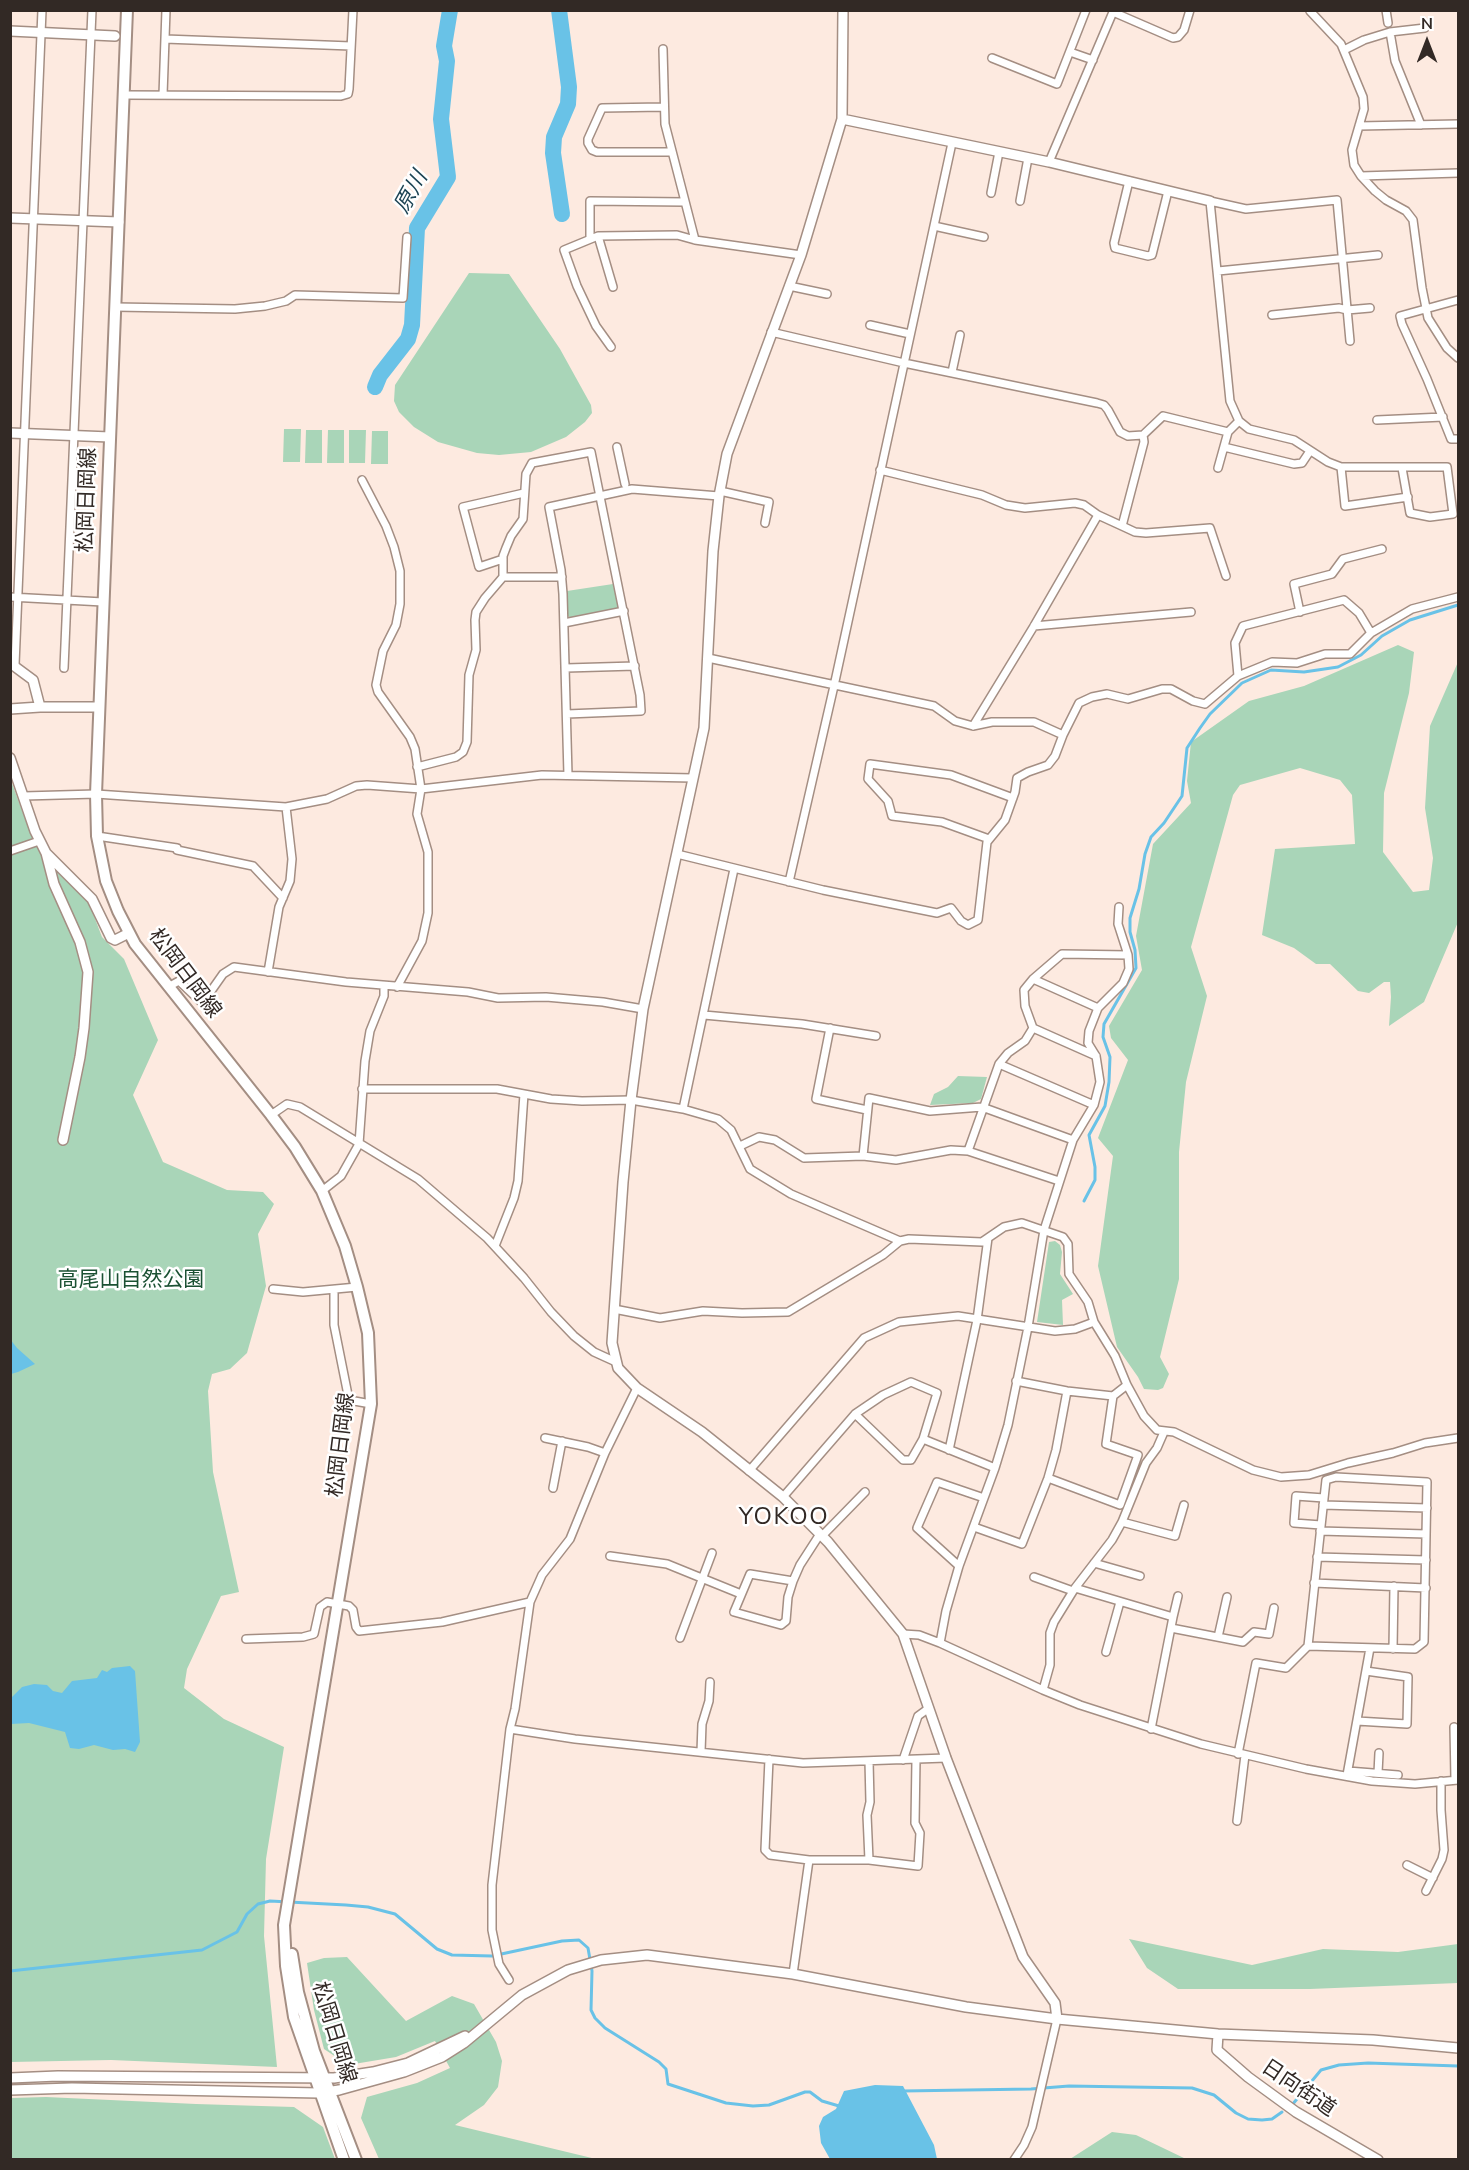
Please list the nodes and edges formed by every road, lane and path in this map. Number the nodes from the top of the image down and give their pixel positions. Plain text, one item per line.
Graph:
1 (42, 10) edge
2 (92, 10) edge
3 (127, 10) edge
4 (166, 10) edge
5 (353, 10) edge
6 (843, 10) edge
7 (1086, 10) edge
8 (1190, 10) edge
9 (1305, 10) edge
10 (1386, 10) edge
11 (1311, 11) edge
12 (1388, 23) dead end
13 (1425, 28) dead end
14 (10, 31) edge
15 (42, 32) junction
16 (1390, 32) junction
17 (91, 34) junction
18 (115, 36) dead end
19 (165, 39) junction
20 (351, 46) junction
21 (663, 49) dead end
22 (1344, 50) junction
23 (1070, 52) junction
24 (992, 58) dead end
25 (1093, 60) junction
26 (124, 95) junction
27 (163, 95) junction
28 (663, 106) junction
29 (842, 119) junction
30 (1458, 124) edge
31 (1421, 125) junction
32 (1359, 126) junction
33 (952, 143) junction
34 (672, 152) junction
35 (999, 152) junction
36 (1028, 158) junction
37 (1049, 162) junction
38 (1458, 173) edge
39 (1361, 176) junction
40 (1129, 181) junction
41 (1168, 190) junction
42 (991, 194) dead end
43 (1020, 201) dead end
44 (1210, 201) junction
45 (685, 202) junction
46 (10, 218) edge
47 (34, 219) junction
48 (83, 221) junction
49 (119, 222) junction
50 (934, 226) junction
51 (407, 237) dead end
52 (984, 237) dead end
53 (594, 238) junction
54 (695, 240) junction
55 (801, 255) junction
56 (1378, 255) dead end
57 (1342, 258) junction
58 (1218, 271) junction
59 (623, 284) dead end
60 (789, 286) junction
61 (827, 294) dead end
62 (1458, 300) edge
63 (115, 307) junction
64 (1370, 308) dead end
65 (1427, 309) junction
66 (1347, 310) junction
67 (1272, 315) dead end
68 (870, 325) dead end
69 (771, 332) junction
70 (910, 334) junction
71 (960, 335) dead end
72 (1350, 341) dead end
73 (611, 347) dead end
74 (1458, 358) edge
75 (904, 363) junction
76 (952, 372) junction
77 (1443, 417) junction
78 (1377, 420) dead end
79 (1239, 422) junction
80 (1228, 432) junction
81 (10, 433) edge
82 (25, 434) junction
83 (74, 435) junction
84 (1143, 435) junction
85 (110, 437) junction
86 (1458, 439) edge
87 (617, 447) dead end
88 (1224, 447) junction
89 (1310, 451) junction
90 (1341, 467) junction
91 (1218, 468) dead end
92 (1402, 468) junction
93 (880, 470) junction
94 (362, 480) dead end
95 (625, 484) dead end
96 (524, 493) junction
97 (719, 494) junction
98 (600, 496) junction
99 (1407, 497) junction
100 (1098, 515) junction
101 (765, 523) dead end
102 (1122, 526) junction
103 (1382, 549) dead end
104 (503, 559) junction
105 (1226, 576) dead end
106 (503, 577) junction
107 (562, 577) junction
108 (14, 597) edge
109 (1458, 597) edge
110 (67, 600) junction
111 (103, 602) junction
112 (624, 611) junction
113 (1191, 612) dead end
114 (1300, 612) junction
115 (564, 623) junction
116 (1034, 626) junction
117 (1371, 633) junction
118 (708, 658) junction
119 (13, 664) edge
120 (635, 666) junction
121 (64, 668) dead end
122 (566, 668) junction
123 (1238, 676) junction
124 (834, 686) junction
125 (40, 707) junction
126 (99, 707) junction
127 (10, 709) edge
128 (567, 714) junction
129 (973, 726) junction
130 (1063, 735) junction
131 (10, 758) edge
132 (417, 767) junction
133 (568, 775) junction
134 (693, 778) junction
135 (421, 789) junction
136 (96, 794) junction
137 (24, 796) junction
138 (1013, 798) junction
139 (286, 807) junction
140 (97, 836) junction
141 (989, 839) junction
142 (39, 842) junction
143 (10, 851) edge
144 (46, 853) junction
145 (677, 854) junction
146 (734, 869) junction
147 (789, 882) junction
148 (283, 898) junction
149 (1119, 907) dead end
150 (129, 933) junction
151 (1128, 955) junction
152 (268, 972) junction
153 (1033, 979) junction
154 (384, 986) junction
155 (168, 987) junction
156 (397, 987) junction
157 (1098, 1008) junction
158 (643, 1009) junction
159 (704, 1015) junction
160 (830, 1028) junction
161 (1033, 1028) junction
162 (876, 1036) dead end
163 (1096, 1056) junction
164 (999, 1064) junction
165 (362, 1089) junction
166 (525, 1094) junction
167 (631, 1100) junction
168 (1094, 1105) junction
169 (982, 1107) junction
170 (683, 1109) junction
171 (867, 1110) junction
172 (271, 1115) junction
173 (63, 1140) dead end
174 (1073, 1140) junction
175 (360, 1144) junction
176 (740, 1146) junction
177 (968, 1151) junction
178 (863, 1156) junction
179 (1059, 1181) junction
180 (322, 1191) junction
181 (1044, 1230) junction
182 (988, 1238) junction
183 (900, 1240) junction
184 (495, 1246) junction
185 (357, 1287) junction
186 (273, 1289) dead end
187 (334, 1290) junction
188 (614, 1309) junction
189 (977, 1320) junction
190 (1094, 1322) junction
191 (1028, 1327) junction
192 (616, 1362) junction
193 (1016, 1381) junction
194 (1127, 1385) junction
195 (637, 1388) junction
196 (1067, 1391) junction
197 (1113, 1396) junction
198 (370, 1404) junction
199 (855, 1414) junction
200 (1164, 1432) junction
201 (545, 1438) dead end
202 (1458, 1438) edge
203 (923, 1439) junction
204 (562, 1441) junction
205 (949, 1450) junction
206 (605, 1453) junction
207 (995, 1468) junction
208 (749, 1471) junction
209 (1048, 1478) junction
210 (553, 1488) dead end
211 (865, 1492) dead end
212 (783, 1497) junction
213 (984, 1498) junction
214 (1323, 1501) junction
215 (1184, 1505) dead end
216 (1427, 1508) junction
217 (1122, 1522) junction
218 (974, 1527) junction
219 (1320, 1528) junction
220 (1426, 1534) junction
221 (821, 1535) junction
222 (712, 1553) dead end
223 (610, 1556) dead end
224 (1317, 1557) junction
225 (1426, 1560) junction
226 (1094, 1563) junction
227 (959, 1566) junction
228 (1140, 1576) dead end
229 (1034, 1577) dead end
230 (702, 1580) junction
231 (793, 1581) junction
232 (1314, 1583) junction
233 (1394, 1586) junction
234 (1426, 1588) junction
235 (1074, 1590) junction
236 (741, 1594) junction
237 (1178, 1596) dead end
238 (1227, 1597) dead end
239 (530, 1602) junction
240 (1120, 1602) junction
241 (338, 1604) junction
242 (1274, 1608) dead end
243 (1173, 1617) junction
244 (1171, 1628) junction
245 (903, 1634) junction
246 (1218, 1637) junction
247 (680, 1638) dead end
248 (246, 1640) dead end
249 (940, 1643) junction
250 (1308, 1646) junction
251 (1370, 1648) junction
252 (1393, 1649) junction
253 (1107, 1652) dead end
254 (1366, 1671) junction
255 (711, 1682) dead end
256 (1043, 1690) junction
257 (928, 1708) junction
258 (1357, 1721) junction
259 (1454, 1727) dead end
260 (1151, 1729) junction
261 (510, 1730) junction
262 (1456, 1737) edge
263 (701, 1752) junction
264 (1379, 1753) dead end
265 (1242, 1754) junction
266 (946, 1758) junction
267 (769, 1759) junction
268 (903, 1760) junction
269 (916, 1760) junction
270 (869, 1761) junction
271 (1347, 1773) junction
272 (1378, 1773) junction
273 (1398, 1775) dead end
274 (1457, 1780) edge
275 (1442, 1781) junction
276 (1237, 1821) dead end
277 (809, 1860) junction
278 (869, 1860) junction
279 (1407, 1865) dead end
280 (1433, 1878) junction
281 (1426, 1891) dead end
282 (793, 1974) junction
283 (509, 1980) dead end
284 (1057, 2019) junction
285 (1218, 2034) junction
286 (1458, 2048) edge
287 (440, 2053) junction
288 (10, 2078) edge
289 (319, 2079) junction
290 (10, 2090) edge
291 (324, 2092) junction
292 (344, 2160) edge
293 (356, 2160) edge
294 (1014, 2160) edge
295 (1378, 2160) edge

1 - 15 street
2 - 17 street
3 - 26 main road, 松岡日岡線
4 - 19 street
5 - 20 street
6 - 29 street
7 - 23 street
8 - 25 street
9 - 11 street
10 - 12 street
11 - 22 street
13 - 16 street
14 - 15 street
15 - 17 street
15 - 47 street
16 - 22 street
16 - 31 street
17 - 18 street
17 - 48 street
19 - 20 street
19 - 27 street
20 - 27 street
21 - 28 street
22 - 32 street
23 - 24 street
23 - 25 street
25 - 37 street
26 - 27 street
26 - 49 main road, 松岡日岡線
28 - 34 street
28 - 34 street
29 - 33 street
29 - 55 street
30 - 31 street
31 - 32 street
32 - 39 street
33 - 35 street
33 - 50 street
34 - 45 street
35 - 36 street
35 - 42 street
36 - 37 street
36 - 43 street
37 - 40 street
38 - 39 street
39 - 65 street
40 - 41 street
40 - 41 street
41 - 44 street
44 - 57 street
44 - 58 street
45 - 53 street
45 - 54 street
46 - 47 street
47 - 48 street
47 - 82 street
48 - 49 street
48 - 83 street
49 - 63 main road, 松岡日岡線
50 - 52 street
50 - 70 street
51 - 63 street
53 - 54 street
53 - 59 street
53 - 73 street
54 - 55 street
55 - 60 street
56 - 57 street
57 - 58 street
57 - 66 street
58 - 79 street
60 - 61 street
60 - 69 street
62 - 65 street
63 - 85 main road, 松岡日岡線
64 - 66 street
65 - 74 street
65 - 77 street
66 - 67 street
66 - 72 street
68 - 70 street
69 - 75 street
69 - 97 street
70 - 75 street
71 - 76 street
75 - 76 street
75 - 93 street
76 - 84 street
77 - 78 street
77 - 86 street
79 - 80 street
79 - 89 street
80 - 84 street
80 - 88 street
81 - 82 street
82 - 83 street
82 - 108 street
83 - 85 street
83 - 110 street
84 - 102 street
85 - 111 main road, 松岡日岡線
87 - 95 street
88 - 89 street
88 - 91 street
89 - 90 street
90 - 92 street
90 - 99 street
92 - 99 street
92 - 99 street
93 - 100 street
93 - 124 street
94 - 132 street
96 - 98 street
96 - 104 street
96 - 104 street
97 - 98 street
97 - 101 street
97 - 118 street
98 - 107 street
98 - 112 street
100 - 102 street
100 - 116 street
102 - 105 street
103 - 114 street
104 - 106 street
106 - 107 street
106 - 132 street
107 - 115 street
108 - 110 street
108 - 119 street
109 - 117 street
110 - 111 street
110 - 121 street
111 - 126 main road, 松岡日岡線
112 - 115 street
112 - 120 street
113 - 116 street
114 - 117 street
114 - 123 street
115 - 122 street
116 - 129 street
117 - 123 street
118 - 124 street
118 - 134 street
119 - 125 street
120 - 122 street
120 - 128 street
122 - 128 street
123 - 130 street
124 - 129 street
124 - 147 street
125 - 126 street
125 - 127 street
126 - 136 main road, 松岡日岡線
128 - 133 street
129 - 130 street
130 - 138 street
131 - 137 street
132 - 135 street
133 - 134 street
133 - 135 street
134 - 145 street
135 - 139 street
135 - 156 street
136 - 137 street
136 - 139 street
136 - 140 main road, 松岡日岡線
137 - 142 street
138 - 141 street
138 - 141 street
139 - 148 street
140 - 148 street
140 - 150 main road, 松岡日岡線
141 - 147 street
142 - 143 street
142 - 144 street
144 - 150 street
144 - 173 street
145 - 146 street
145 - 158 street
146 - 147 street
146 - 159 street
148 - 152 street
149 - 151 street
150 - 155 main road, 松岡日岡線
151 - 153 street
151 - 157 street
152 - 154 street
152 - 155 street
153 - 157 street
153 - 161 street
154 - 156 street
154 - 165 street
155 - 172 main road, 松岡日岡線
156 - 158 street
157 - 163 street
158 - 167 street
159 - 160 street
159 - 170 street
160 - 162 street
160 - 171 street
161 - 163 street
161 - 164 street
163 - 168 street
164 - 168 street
164 - 169 street
165 - 166 street
165 - 175 street
166 - 167 street
166 - 184 street
167 - 170 street
167 - 188 street
168 - 174 street
169 - 171 street
169 - 174 street
169 - 177 street
170 - 176 street
171 - 178 street
172 - 175 street
172 - 180 main road, 松岡日岡線
174 - 179 street
175 - 180 street
175 - 184 street
176 - 178 street
176 - 183 street
177 - 178 street
177 - 179 street
179 - 181 street
180 - 185 main road, 松岡日岡線
181 - 182 street
181 - 190 street
181 - 191 street
182 - 183 street
182 - 189 street
183 - 188 street
184 - 192 street
185 - 187 street
185 - 198 main road, 松岡日岡線
186 - 187 street
187 - 198 street
188 - 192 street
189 - 191 street
189 - 205 street
189 - 208 street
190 - 191 street
190 - 194 street
191 - 193 street
192 - 195 street
193 - 196 street
193 - 207 street
194 - 197 street
194 - 200 street
195 - 206 street
195 - 208 street
196 - 197 street
196 - 209 street
197 - 209 street
198 - 241 main road, 松岡日岡線
199 - 203 street
199 - 203 street
199 - 212 street
200 - 202 street
200 - 217 street
201 - 204 street
203 - 205 street
204 - 206 street
204 - 210 street
205 - 207 street
206 - 239 street
207 - 213 street
208 - 212 street
209 - 218 street
211 - 221 street
212 - 221 street
213 - 218 street
213 - 227 street
214 - 216 street
214 - 216 street
214 - 219 street
214 - 219 street
215 - 217 street
216 - 220 street
217 - 226 street
218 - 227 street
219 - 220 street
219 - 224 street
220 - 225 street
221 - 231 street
221 - 245 street
222 - 230 street
223 - 230 street
224 - 225 street
224 - 232 street
225 - 234 street
226 - 228 street
226 - 235 street
227 - 249 street
229 - 235 street
230 - 236 street
230 - 247 street
231 - 236 street
231 - 236 street
232 - 233 street
232 - 250 street
233 - 234 street
233 - 252 street
234 - 252 street
235 - 240 street
235 - 256 street
237 - 243 street
238 - 246 street
239 - 241 street
239 - 261 street
240 - 243 street
240 - 253 street
241 - 248 street
241 - 289 main road, 松岡日岡線
242 - 246 street
243 - 244 street
244 - 246 street
244 - 260 street
245 - 249 street
245 - 257 street
249 - 256 street
250 - 251 street
250 - 265 street
251 - 252 street
251 - 254 street
254 - 258 street
254 - 258 street
255 - 263 street
256 - 260 street
257 - 266 street
257 - 268 street
258 - 271 street
259 - 262 street
260 - 265 street
261 - 263 street
261 - 283 street
262 - 274 street
263 - 267 street
264 - 272 street
265 - 271 street
265 - 276 street
266 - 269 street
266 - 284 street
267 - 270 street
267 - 277 street
268 - 269 street
268 - 270 street
269 - 278 street
270 - 278 street
271 - 272 street
271 - 275 street
272 - 273 street
274 - 275 street
275 - 280 street
277 - 278 street
277 - 282 street
279 - 280 street
280 - 281 street
282 - 284 street
282 - 287 street
284 - 285 street
284 - 294 street
285 - 286 street
285 - 295 street, 日向街道
287 - 289 street
287 - 291 street
288 - 289 street
289 - 291 main road, 松岡日岡線
290 - 291 street
291 - 292 main road, 松岡日岡線
291 - 293 main road, 松岡日岡線

